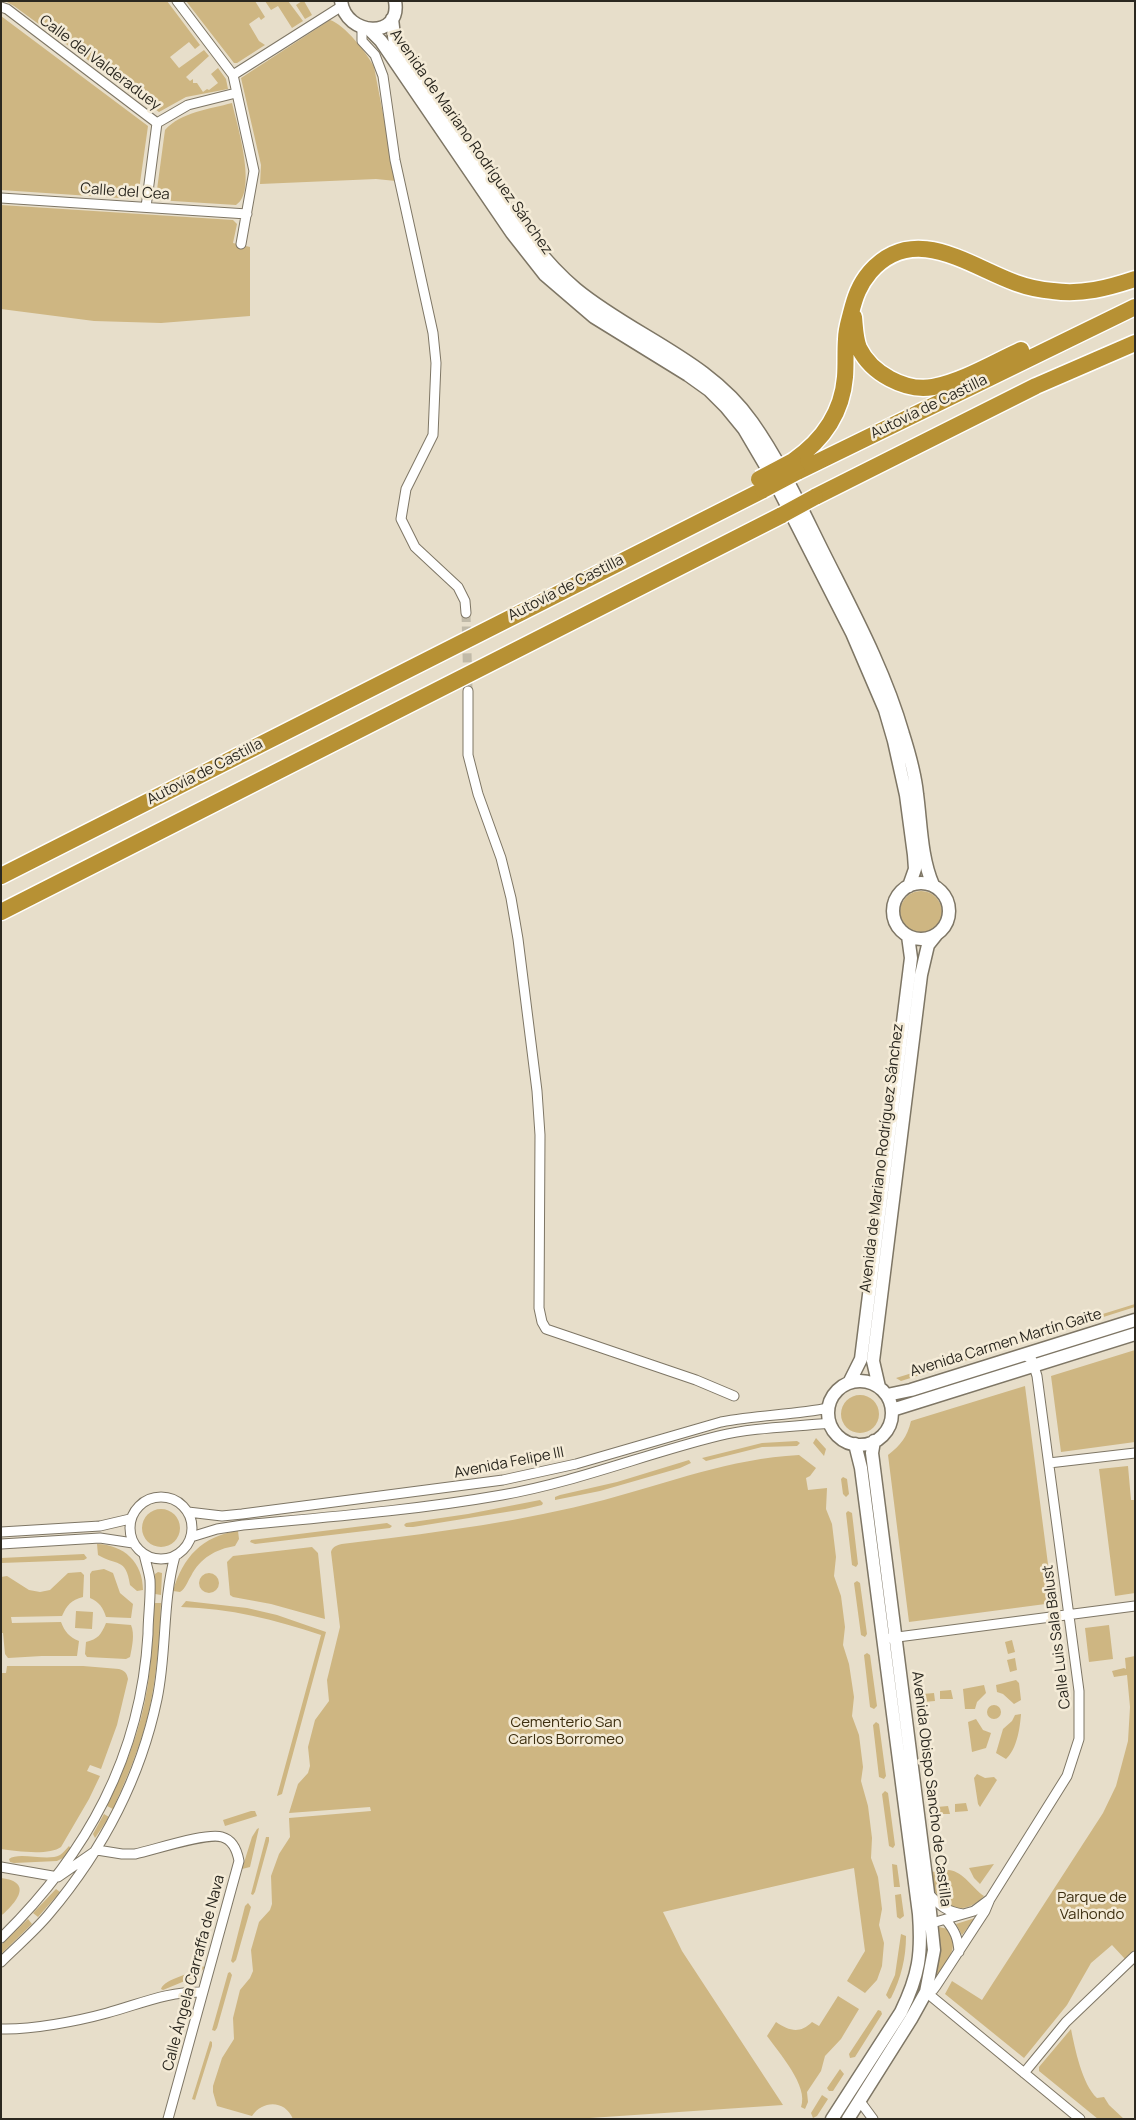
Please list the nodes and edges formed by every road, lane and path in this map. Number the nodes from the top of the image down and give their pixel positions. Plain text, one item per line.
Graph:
1 (177, 1) edge
2 (395, 1) edge
3 (342, 4) edge
4 (1, 7) edge
5 (392, 19) junction
6 (366, 29) junction
7 (233, 75) junction
8 (236, 93) junction
9 (157, 123) junction
10 (1, 198) edge
11 (146, 207) junction
12 (247, 214) junction
13 (240, 244) dead end
14 (1135, 279) edge
15 (1135, 299) edge
16 (1135, 306) edge
17 (853, 308) junction
18 (1135, 343) edge
19 (1135, 349) edge
20 (1036, 386) junction
21 (795, 466) junction
22 (466, 614) tunnel mouth
23 (468, 690) tunnel mouth
24 (1, 876) edge
25 (933, 885) junction
26 (909, 886) junction
27 (1, 912) edge
28 (936, 935) junction
29 (908, 936) junction
30 (1135, 1320) edge
31 (1135, 1334) edge
32 (1024, 1355) junction
33 (1035, 1365) junction
34 (850, 1383) junction
35 (883, 1391) junction
36 (734, 1396) dead end
37 (829, 1408) junction
38 (892, 1410) junction
39 (830, 1423) junction
40 (874, 1442) junction
41 (855, 1444) junction
42 (1135, 1452) edge
43 (1049, 1463) junction
44 (188, 1512) junction
45 (130, 1519) junction
46 (1, 1532) edge
47 (191, 1537) junction
48 (132, 1542) junction
49 (1, 1544) edge
50 (144, 1554) junction
51 (175, 1556) junction
52 (1135, 1606) edge
53 (1068, 1615) junction
54 (889, 1638) junction
55 (97, 1850) junction
56 (1, 1867) edge
57 (58, 1877) junction
58 (928, 1893) junction
59 (990, 1899) junction
60 (966, 1914) junction
61 (946, 1920) junction
62 (932, 1923) junction
63 (920, 1931) junction
64 (1, 1938) edge
65 (958, 1952) junction
66 (1135, 1956) edge
67 (1, 1962) edge
68 (203, 1992) junction
69 (926, 1992) junction
70 (1, 2029) edge
71 (1024, 2073) junction
72 (859, 2100) junction
73 (168, 2119) edge
74 (832, 2119) edge
75 (848, 2119) edge
76 (860, 2119) edge
77 (868, 2119) edge
78 (873, 2119) edge
79 (1080, 2119) edge

1 - 7 street
2 - 5 main road, Avenida de Mariano Rodríguez Sánchez
3 - 6 main road, Avenida de Mariano Rodríguez Sánchez
3 - 7 street
4 - 9 street, Calle del Valderaduey
5 - 6 main road
5 - 25 main road, Avenida de Mariano Rodríguez Sánchez
6 - 22 street
6 - 26 main road, Avenida de Mariano Rodríguez Sánchez
7 - 8 street
8 - 9 street, Calle del Valderaduey
8 - 12 street
9 - 11 street, Calle del Valderaduey
10 - 11 street, Calle del Cea
11 - 12 street, Calle del Cea
12 - 13 street
14 - 17 highway
15 - 17 highway
16 - 21 highway, Autovía de Castilla
17 - 21 highway
18 - 20 highway, Autovía de Castilla
19 - 20 highway
20 - 27 highway, Autovía de Castilla, bridge
21 - 24 highway, Autovía de Castilla, bridge
23 - 36 street
25 - 26 main road
25 - 28 main road
26 - 29 main road
28 - 29 main road
28 - 35 main road, Avenida de Mariano Rodríguez Sánchez
29 - 34 main road, Avenida de Mariano Rodríguez Sánchez
30 - 32 main road, Avenida Carmen Martín Gaite
31 - 33 main road, Avenida Carmen Martín Gaite
32 - 33 street
32 - 35 main road, Avenida Carmen Martín Gaite
33 - 38 main road, Avenida Carmen Martín Gaite
33 - 43 street, Calle Luis Sala Balust
34 - 35 main road
34 - 37 main road
35 - 38 main road
37 - 39 main road
37 - 44 street, Avenida Felipe III
38 - 40 main road
39 - 41 main road
39 - 47 street, Avenida Felipe III
40 - 41 main road
40 - 54 main road, Avenida Obispo Sancho de Castilla
41 - 54 main road, Avenida Obispo Sancho de Castilla
42 - 43 street
43 - 53 street, Calle Luis Sala Balust
44 - 45 street
44 - 47 street
45 - 46 street
45 - 48 street
47 - 51 street
48 - 49 street
48 - 50 street
50 - 51 street
50 - 57 street
51 - 55 street
52 - 53 street
53 - 54 street
53 - 59 street, Calle Luis Sala Balust
54 - 58 main road, Avenida Obispo Sancho de Castilla
54 - 63 main road, Avenida Obispo Sancho de Castilla
55 - 57 street
55 - 67 street
55 - 68 street, Calle Ángela Carraffa de Nava
56 - 57 street
57 - 64 street
58 - 60 street
58 - 62 main road, Avenida Obispo Sancho de Castilla
59 - 60 street, Calle Luis Sala Balust
59 - 65 street, Calle Luis Sala Balust
60 - 61 street, Calle Luis Sala Balust
61 - 62 street, Calle Luis Sala Balust
61 - 65 street
62 - 63 street, Calle Luis Sala Balust
62 - 69 main road, Avenida Obispo Sancho de Castilla
63 - 74 main road, Avenida Obispo Sancho de Castilla
65 - 69 street, Calle Luis Sala Balust
66 - 71 street
68 - 70 street
68 - 73 street, Calle Ángela Carraffa de Nava
69 - 71 street
69 - 72 main road, Avenida Obispo Sancho de Castilla
71 - 79 street
72 - 75 main road, Avenida Obispo Sancho de Castilla
72 - 78 street
76 - 77 street

